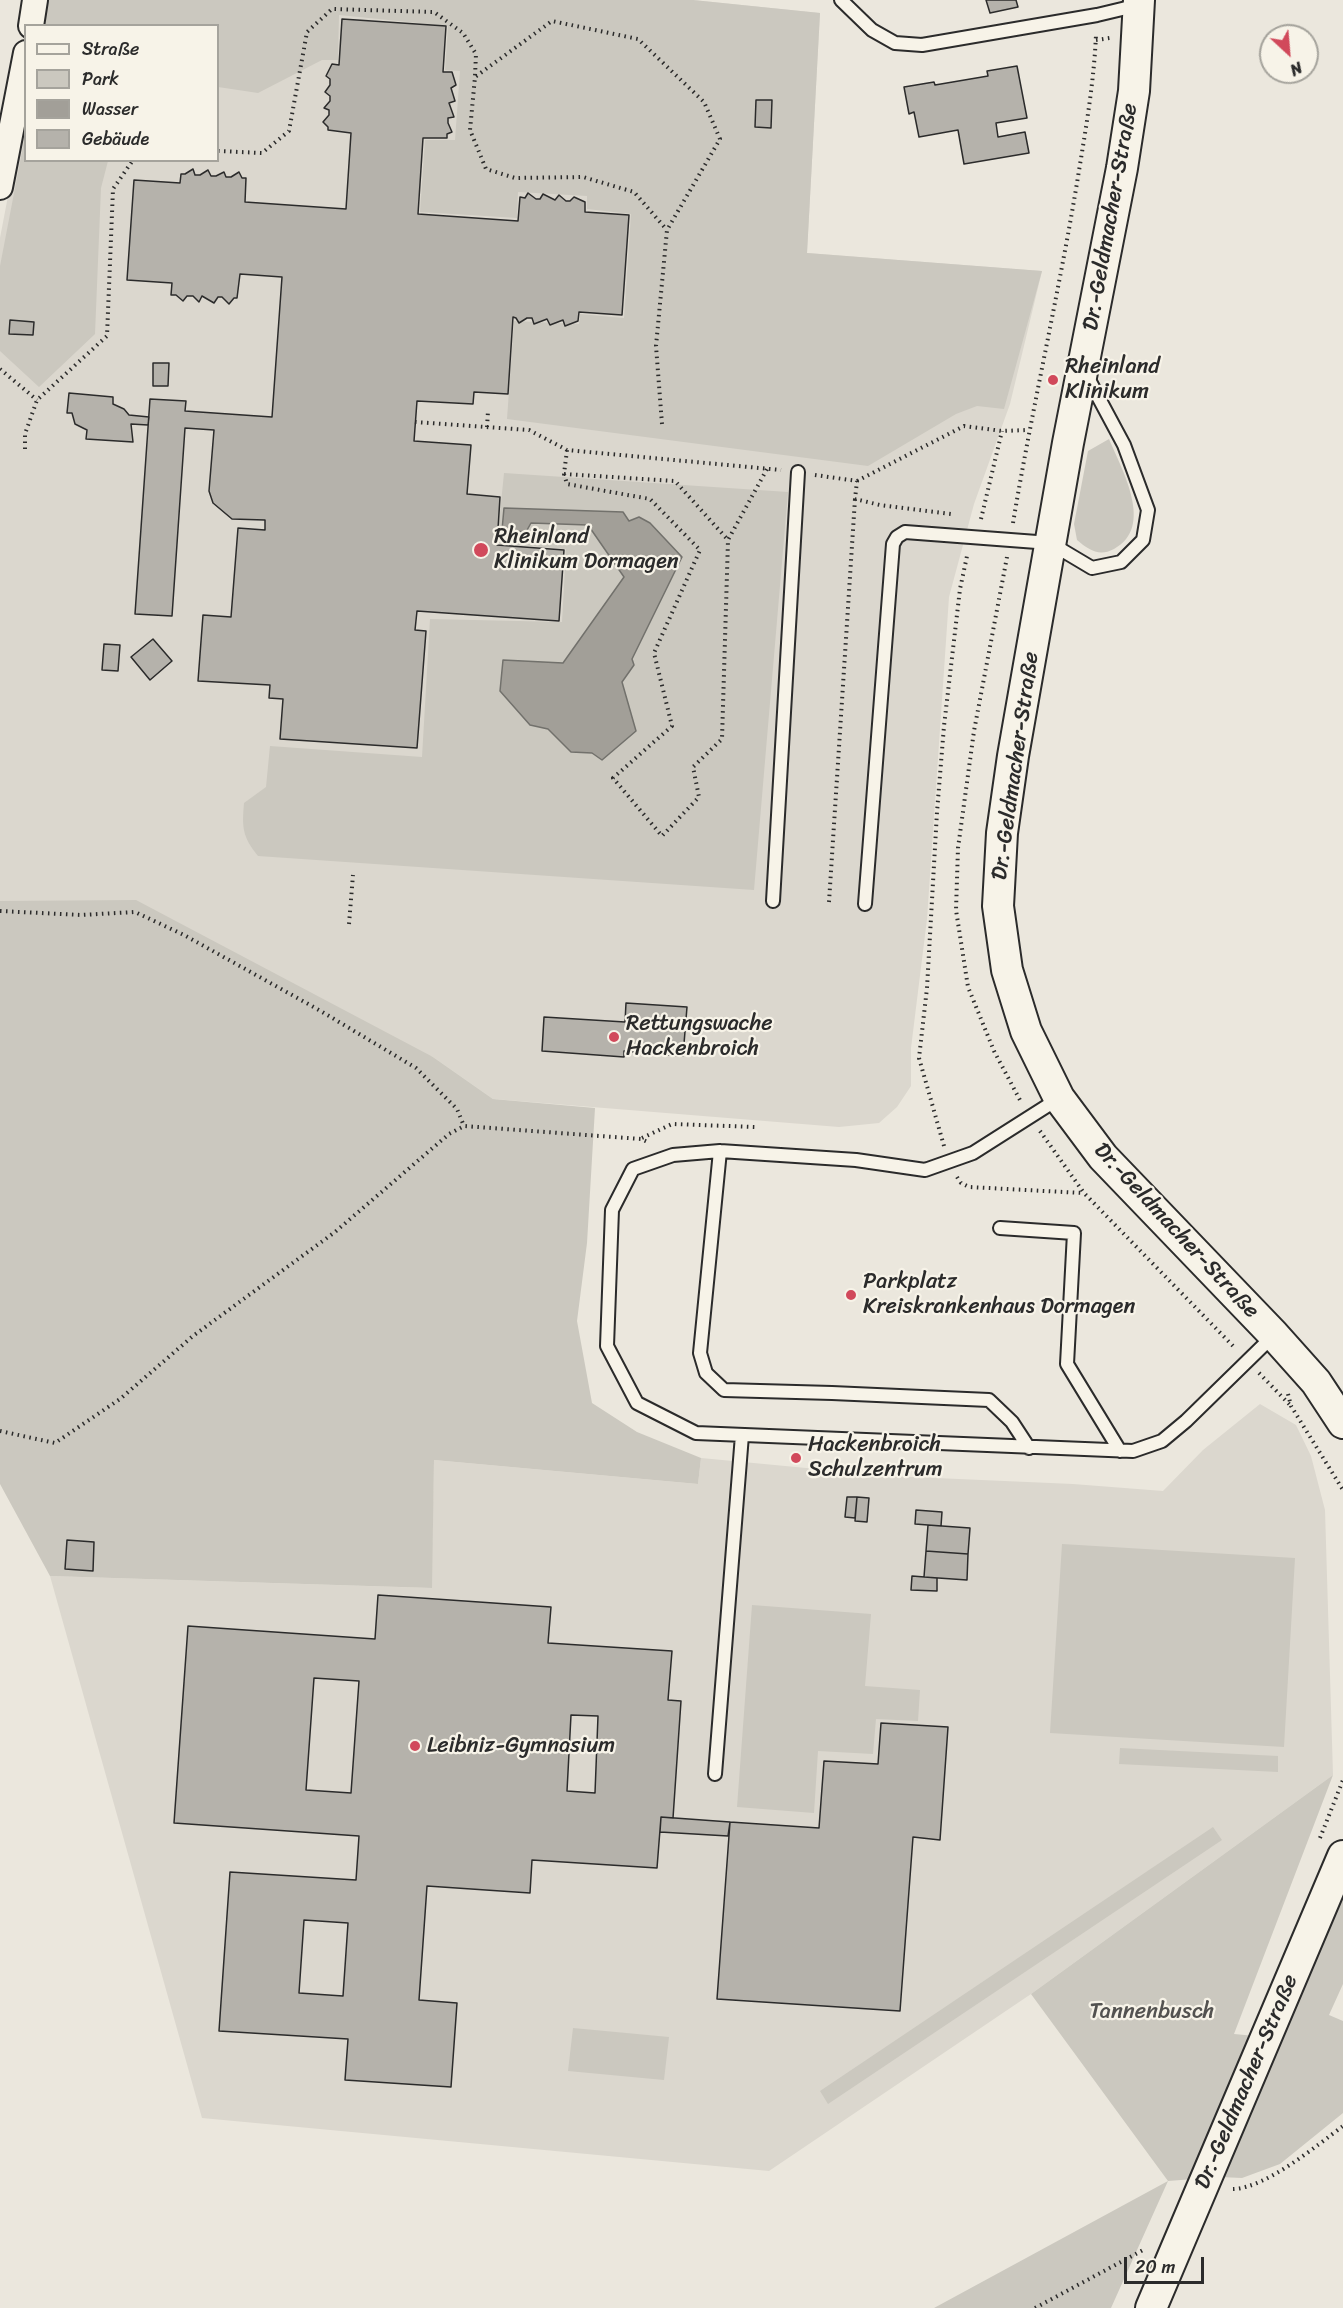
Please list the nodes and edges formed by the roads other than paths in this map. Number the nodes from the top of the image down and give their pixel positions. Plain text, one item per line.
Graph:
1 (35, 0) edge
2 (842, 0) edge
3 (1139, 2) edge
4 (31, 24) edge
5 (24, 62) edge
6 (0, 188) edge
7 (1083, 368) junction
8 (798, 472) road end
9 (1050, 543) junction
10 (773, 901) dead end
11 (865, 904) dead end
12 (1059, 1098) junction
13 (720, 1151) junction
14 (1000, 1228) dead end
15 (1274, 1335) junction
16 (1343, 1423) edge
17 (742, 1435) junction
18 (1029, 1448) junction
19 (1120, 1451) junction
20 (715, 1774) dead end
21 (1343, 1856) edge
22 (1151, 2308) edge

1 - 4 street
2 - 3 lane
3 - 7 street, Dr.-Geldmacher-Straße
5 - 6 street
7 - 9 street, Dr.-Geldmacher-Straße
7 - 9 lane
8 - 10 lane
9 - 11 lane
9 - 12 street, Dr.-Geldmacher-Straße
12 - 13 lane
12 - 15 street, Dr.-Geldmacher-Straße
13 - 17 lane
13 - 18 lane
14 - 19 lane
15 - 16 street, Dr.-Geldmacher-Straße
15 - 19 lane
17 - 18 lane
17 - 20 lane
18 - 19 lane
21 - 22 street, Dr.-Geldmacher-Straße

